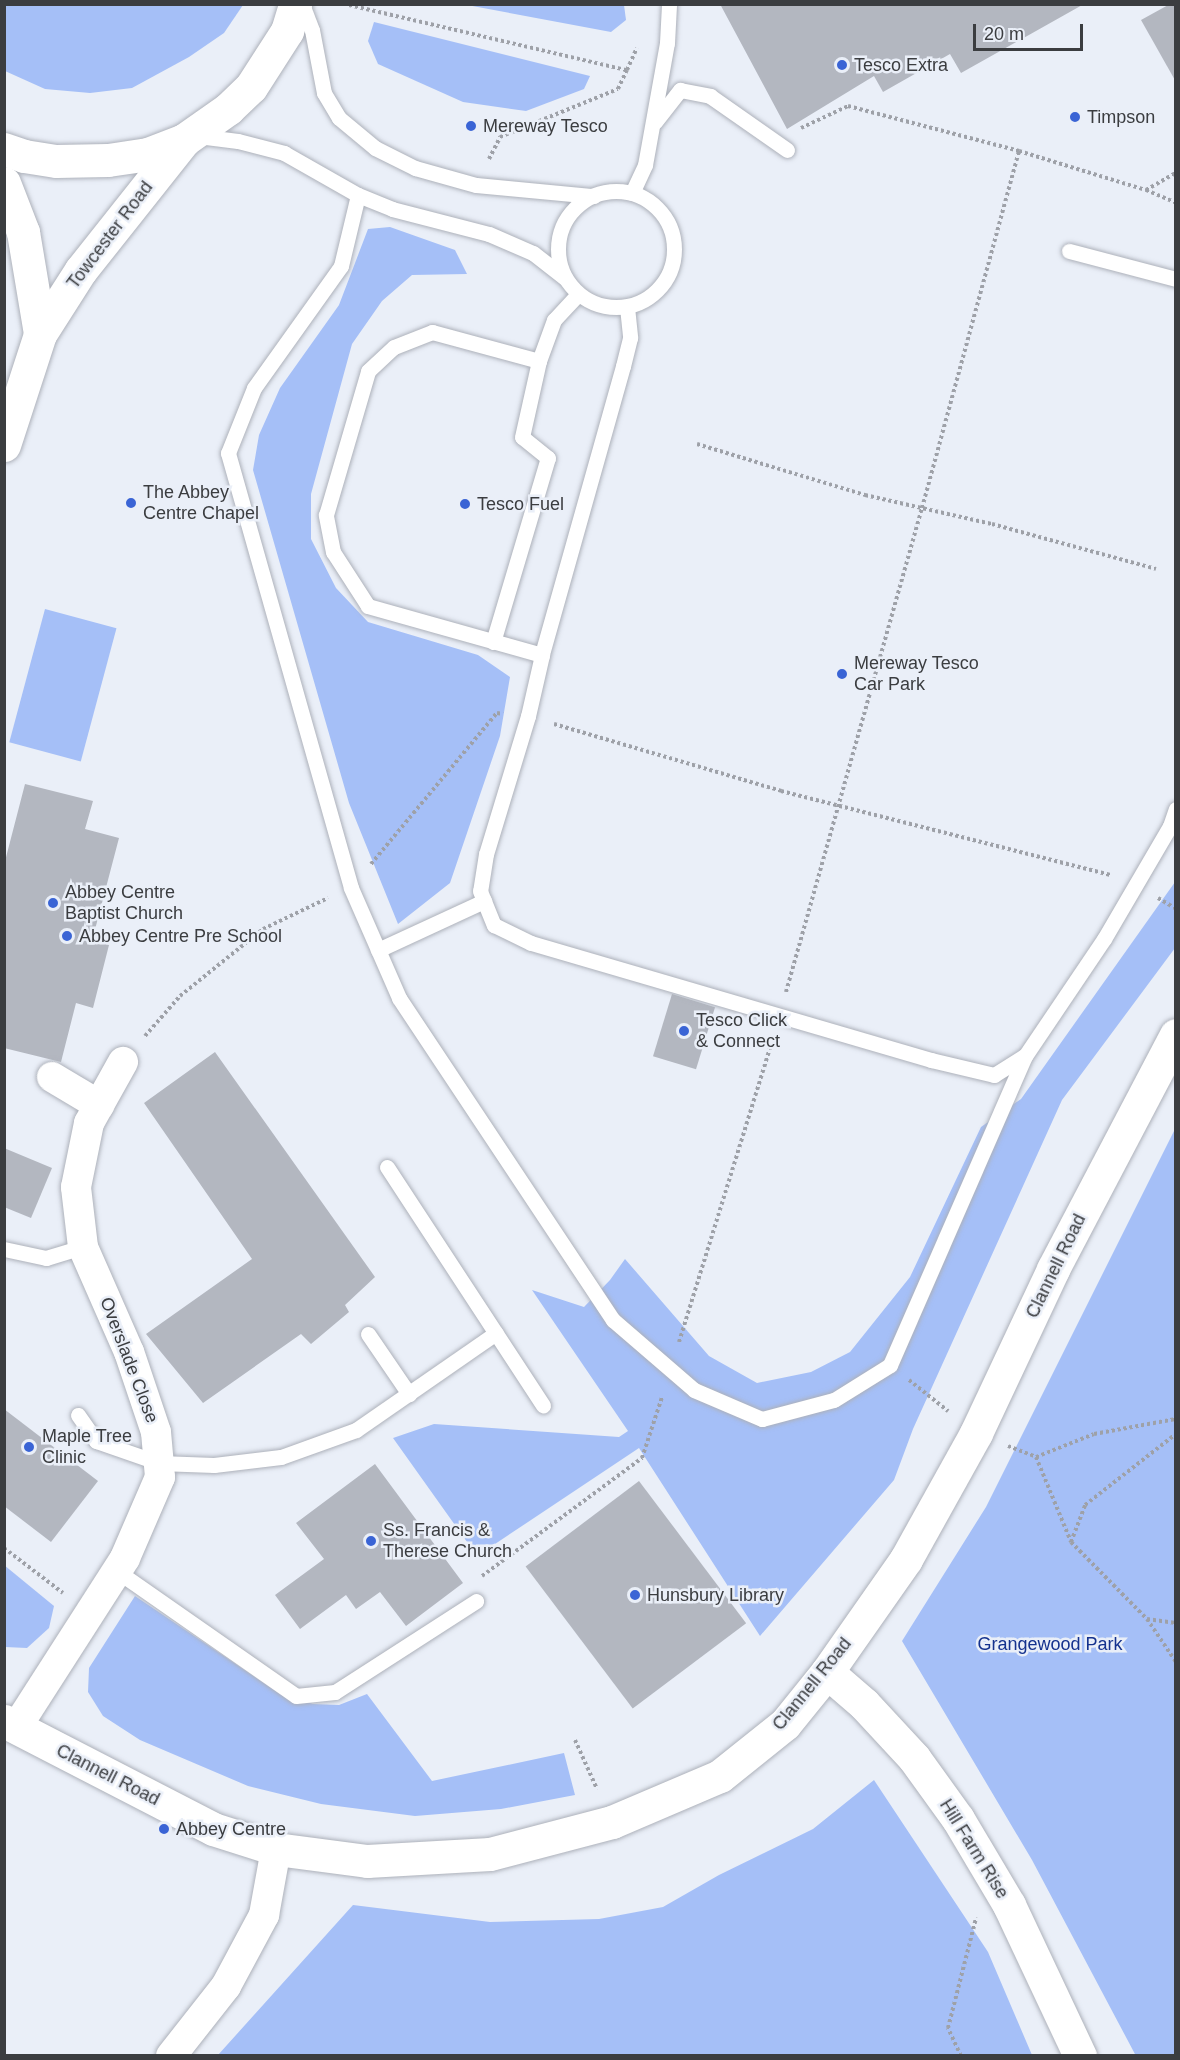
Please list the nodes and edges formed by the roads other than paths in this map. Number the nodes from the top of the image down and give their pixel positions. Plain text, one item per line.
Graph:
1 (295, 4) edge
2 (302, 4) edge
3 (669, 4) edge
4 (653, 124) junction
5 (188, 137) junction
6 (4, 149) edge
7 (787, 150) dead end
8 (4, 183) edge
9 (633, 193) junction
10 (358, 195) junction
11 (592, 195) junction
12 (1069, 251) dead end
13 (565, 278) junction
14 (1176, 279) edge
15 (578, 294) junction
16 (627, 307) junction
17 (40, 334) junction
18 (539, 361) junction
19 (4, 445) edge
20 (493, 642) junction
21 (542, 655) junction
22 (1176, 809) edge
23 (484, 901) junction
24 (378, 950) junction
25 (1176, 1035) edge
26 (1025, 1056) junction
27 (123, 1062) road end
28 (52, 1077) dead end
29 (99, 1105) junction
30 (387, 1167) dead end
31 (83, 1247) junction
32 (4, 1249) edge
33 (496, 1333) junction
34 (368, 1334) dead end
35 (409, 1394) junction
36 (543, 1405) dead end
37 (78, 1415) dead end
38 (159, 1463) junction
39 (117, 1571) junction
40 (476, 1601) dead end
41 (827, 1672) junction
42 (10, 1724) edge
43 (276, 1849) junction
44 (171, 2055) edge
45 (1080, 2055) edge

1 - 5 main road
2 - 11 lane
3 - 4 lane
4 - 7 lane
4 - 9 lane
5 - 6 main road
5 - 10 lane
5 - 17 main road, Towcester Road
8 - 17 main road, Towcester Road
9 - 11 lane
9 - 16 lane
10 - 13 lane
10 - 24 lane
11 - 13 lane
12 - 14 lane
13 - 15 lane
15 - 16 lane
15 - 18 lane
16 - 21 lane
17 - 19 main road, Towcester Road
18 - 20 lane
18 - 20 lane
20 - 21 lane
21 - 23 lane
22 - 26 lane
23 - 24 lane
23 - 26 lane
24 - 26 lane
25 - 41 main road, Clannell Road
27 - 29 street, Overslade Close
28 - 29 street
29 - 31 street, Overslade Close
30 - 33 lane
31 - 32 lane
31 - 38 street, Overslade Close
33 - 35 lane
33 - 36 lane
34 - 35 lane
35 - 38 lane
37 - 38 lane
38 - 39 street, Overslade Close
39 - 40 lane
39 - 42 street, Overslade Close
41 - 43 main road, Clannell Road
41 - 45 main road, Hill Farm Rise
42 - 43 main road, Clannell Road
43 - 44 street

